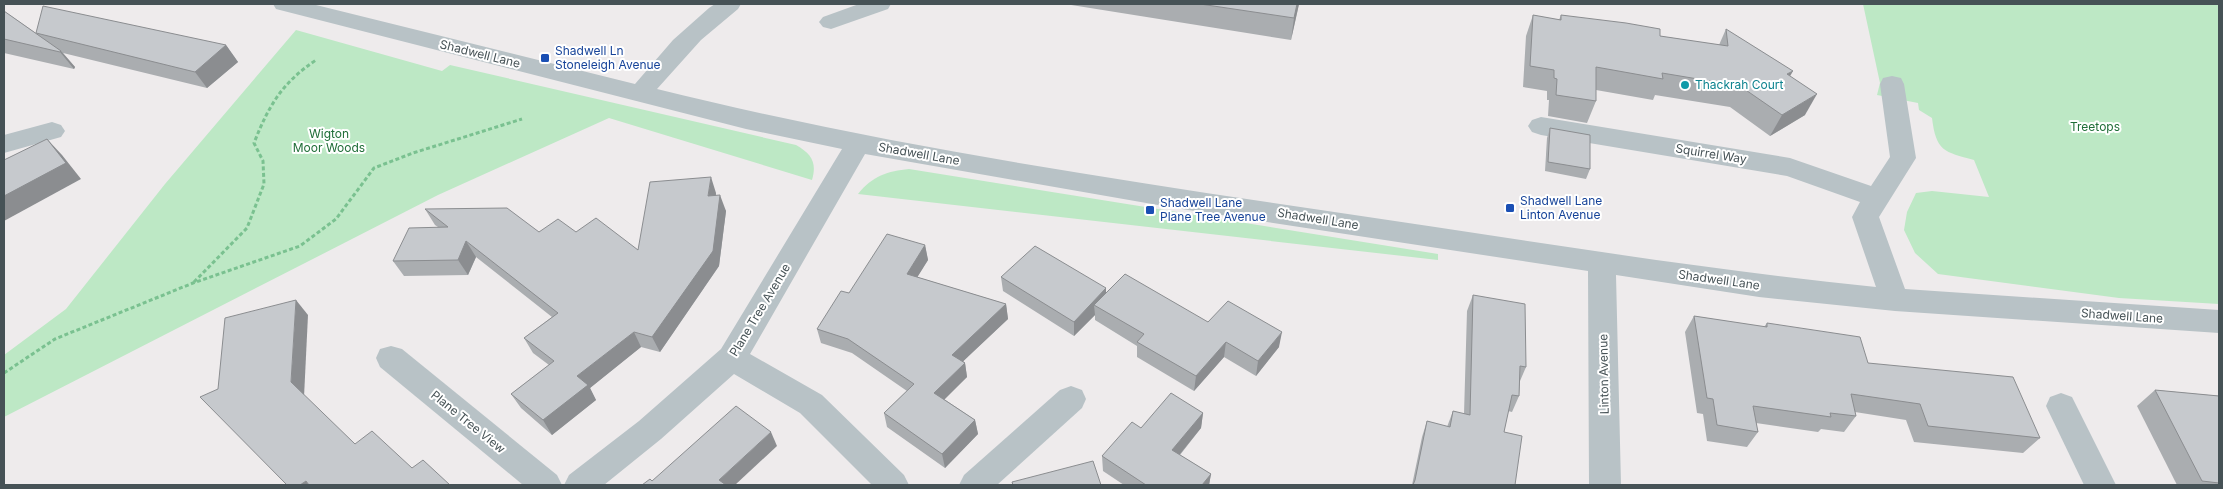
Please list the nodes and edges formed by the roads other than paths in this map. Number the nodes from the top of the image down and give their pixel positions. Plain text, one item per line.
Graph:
1 (284, 4) edge
2 (730, 4) edge
3 (880, 4) edge
4 (831, 22) dead end
5 (1892, 84) dead end
6 (640, 94) junction
7 (1541, 126) dead end
8 (52, 132) dead end
9 (4, 144) edge
10 (858, 144) junction
11 (1877, 198) junction
12 (1602, 262) junction
13 (1895, 300) junction
14 (2216, 327) edge
15 (391, 358) dead end
16 (732, 358) junction
17 (1071, 399) dead end
18 (2061, 406) dead end
19 (546, 485) edge
20 (580, 485) edge
21 (893, 485) edge
22 (975, 485) edge
23 (1605, 485) edge
24 (2100, 485) edge

1 - 6 street, Shadwell Lane
2 - 6 street
3 - 4 street
5 - 11 street
6 - 10 street, Shadwell Lane
7 - 11 street, Squirrel Way
8 - 9 street
10 - 12 street, Shadwell Lane
10 - 16 street, Plane Tree Avenue
11 - 13 street
12 - 13 street, Shadwell Lane
12 - 23 street, Linton Avenue
13 - 14 street, Shadwell Lane
15 - 19 street, Plane Tree View
16 - 20 street, Plane Tree Avenue
16 - 21 street
17 - 22 street
18 - 24 street

